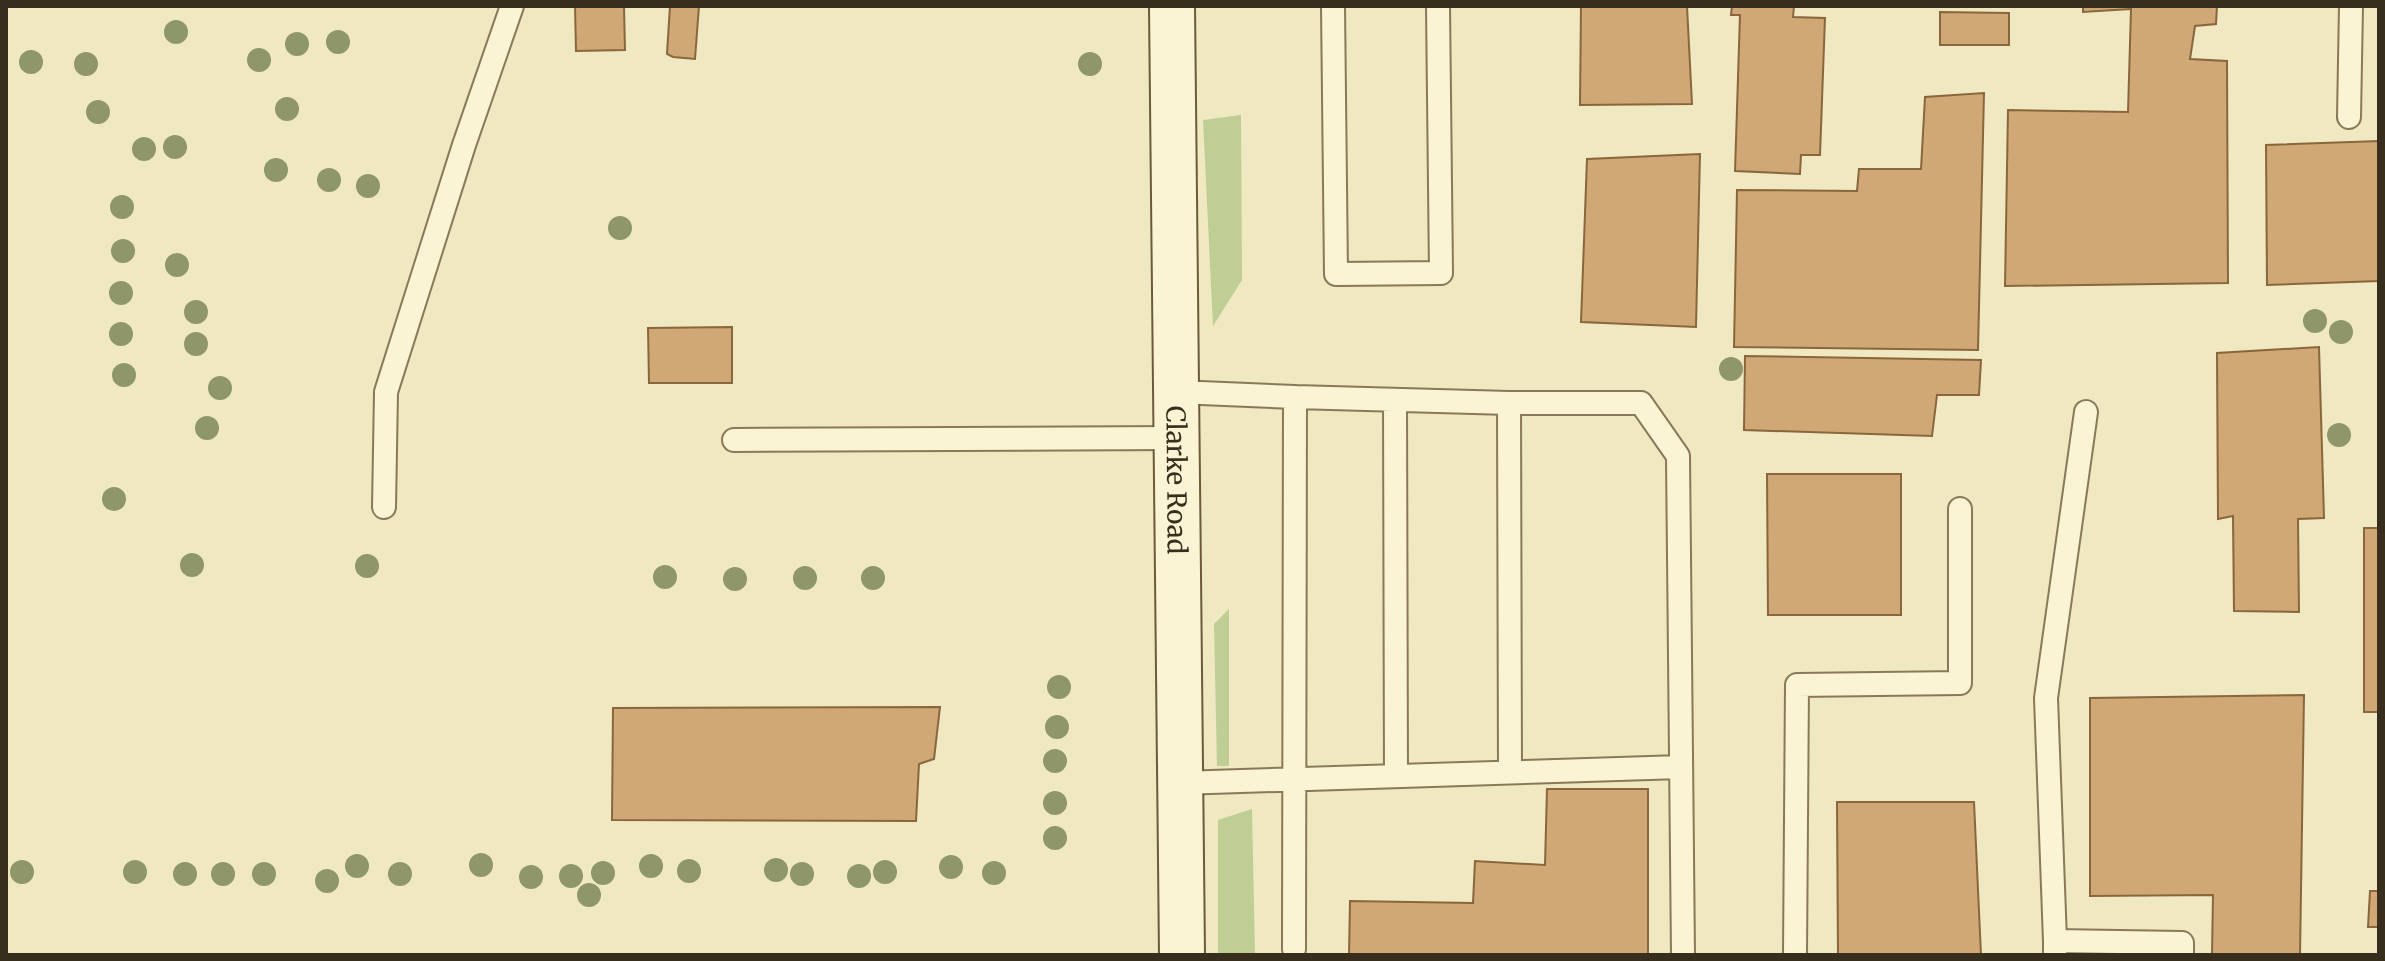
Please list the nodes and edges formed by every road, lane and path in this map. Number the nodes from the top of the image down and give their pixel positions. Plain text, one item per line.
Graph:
1 (512, 6) edge
2 (1172, 6) edge
3 (1333, 6) edge
4 (1438, 6) edge
5 (2351, 6) edge
6 (2349, 117) dead end
7 (1177, 392) junction
8 (1295, 397) junction
9 (1395, 400) junction
10 (1509, 403) junction
11 (2086, 412) dead end
12 (1177, 438) junction
13 (734, 440) dead end
14 (384, 507) dead end
15 (1960, 509) dead end
16 (1681, 767) junction
17 (1510, 772) junction
18 (1396, 775) junction
19 (1294, 778) junction
20 (1180, 783) junction
21 (2055, 948) edge
22 (1294, 949) dead end
23 (1182, 955) edge
24 (1683, 955) edge
25 (1795, 955) edge
26 (2182, 955) edge

1 - 14 lane
2 - 7 main road, Clarke Road
3 - 4 lane
5 - 6 lane
7 - 8 lane
7 - 12 main road, Clarke Road
8 - 9 lane
8 - 19 lane
9 - 10 lane
9 - 18 lane
10 - 16 lane
10 - 17 lane
11 - 21 lane
12 - 13 lane
12 - 20 main road, Clarke Road
15 - 25 lane
16 - 17 lane
16 - 24 lane
17 - 18 lane
18 - 19 lane
19 - 20 lane
19 - 22 lane
20 - 23 main road, Clarke Road
21 - 26 lane

